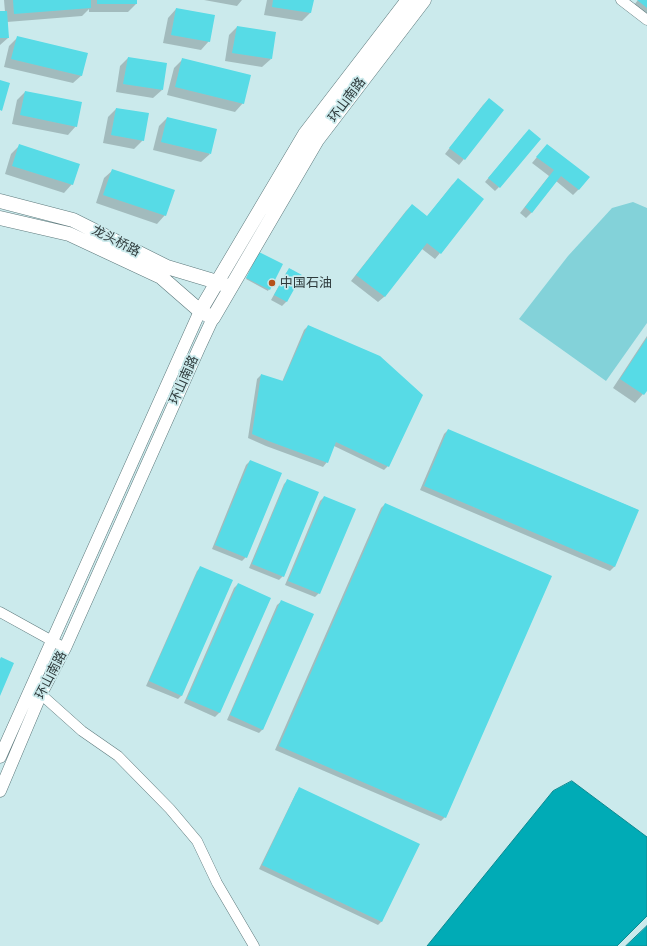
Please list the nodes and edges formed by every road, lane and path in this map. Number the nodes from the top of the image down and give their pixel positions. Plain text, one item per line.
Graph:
1 (408, 0) edge
2 (424, 0) edge
3 (621, 0) edge
4 (647, 20) edge
5 (0, 201) edge
6 (0, 218) edge
7 (218, 282) junction
8 (231, 288) junction
9 (200, 311) junction
10 (214, 318) junction
11 (0, 612) edge
12 (53, 641) junction
13 (65, 648) junction
14 (37, 691) junction
15 (0, 757) edge
16 (0, 791) edge
17 (254, 946) edge

1 - 7 main road, 环山南路
2 - 8 main road, 环山南路
3 - 4 street
5 - 7 main road, 龙头桥路
6 - 9 main road, 龙头桥路
7 - 8 main road, 龙头桥路
7 - 9 main road, 环山南路
8 - 10 main road, 环山南路
9 - 10 main road, 龙头桥路
9 - 12 street, 环山南路
10 - 13 street, 环山南路
11 - 12 street
12 - 13 street
12 - 14 street, 环山南路
13 - 14 street, 环山南路
14 - 15 street, 环山南路
14 - 16 street, 环山南路
14 - 17 street

